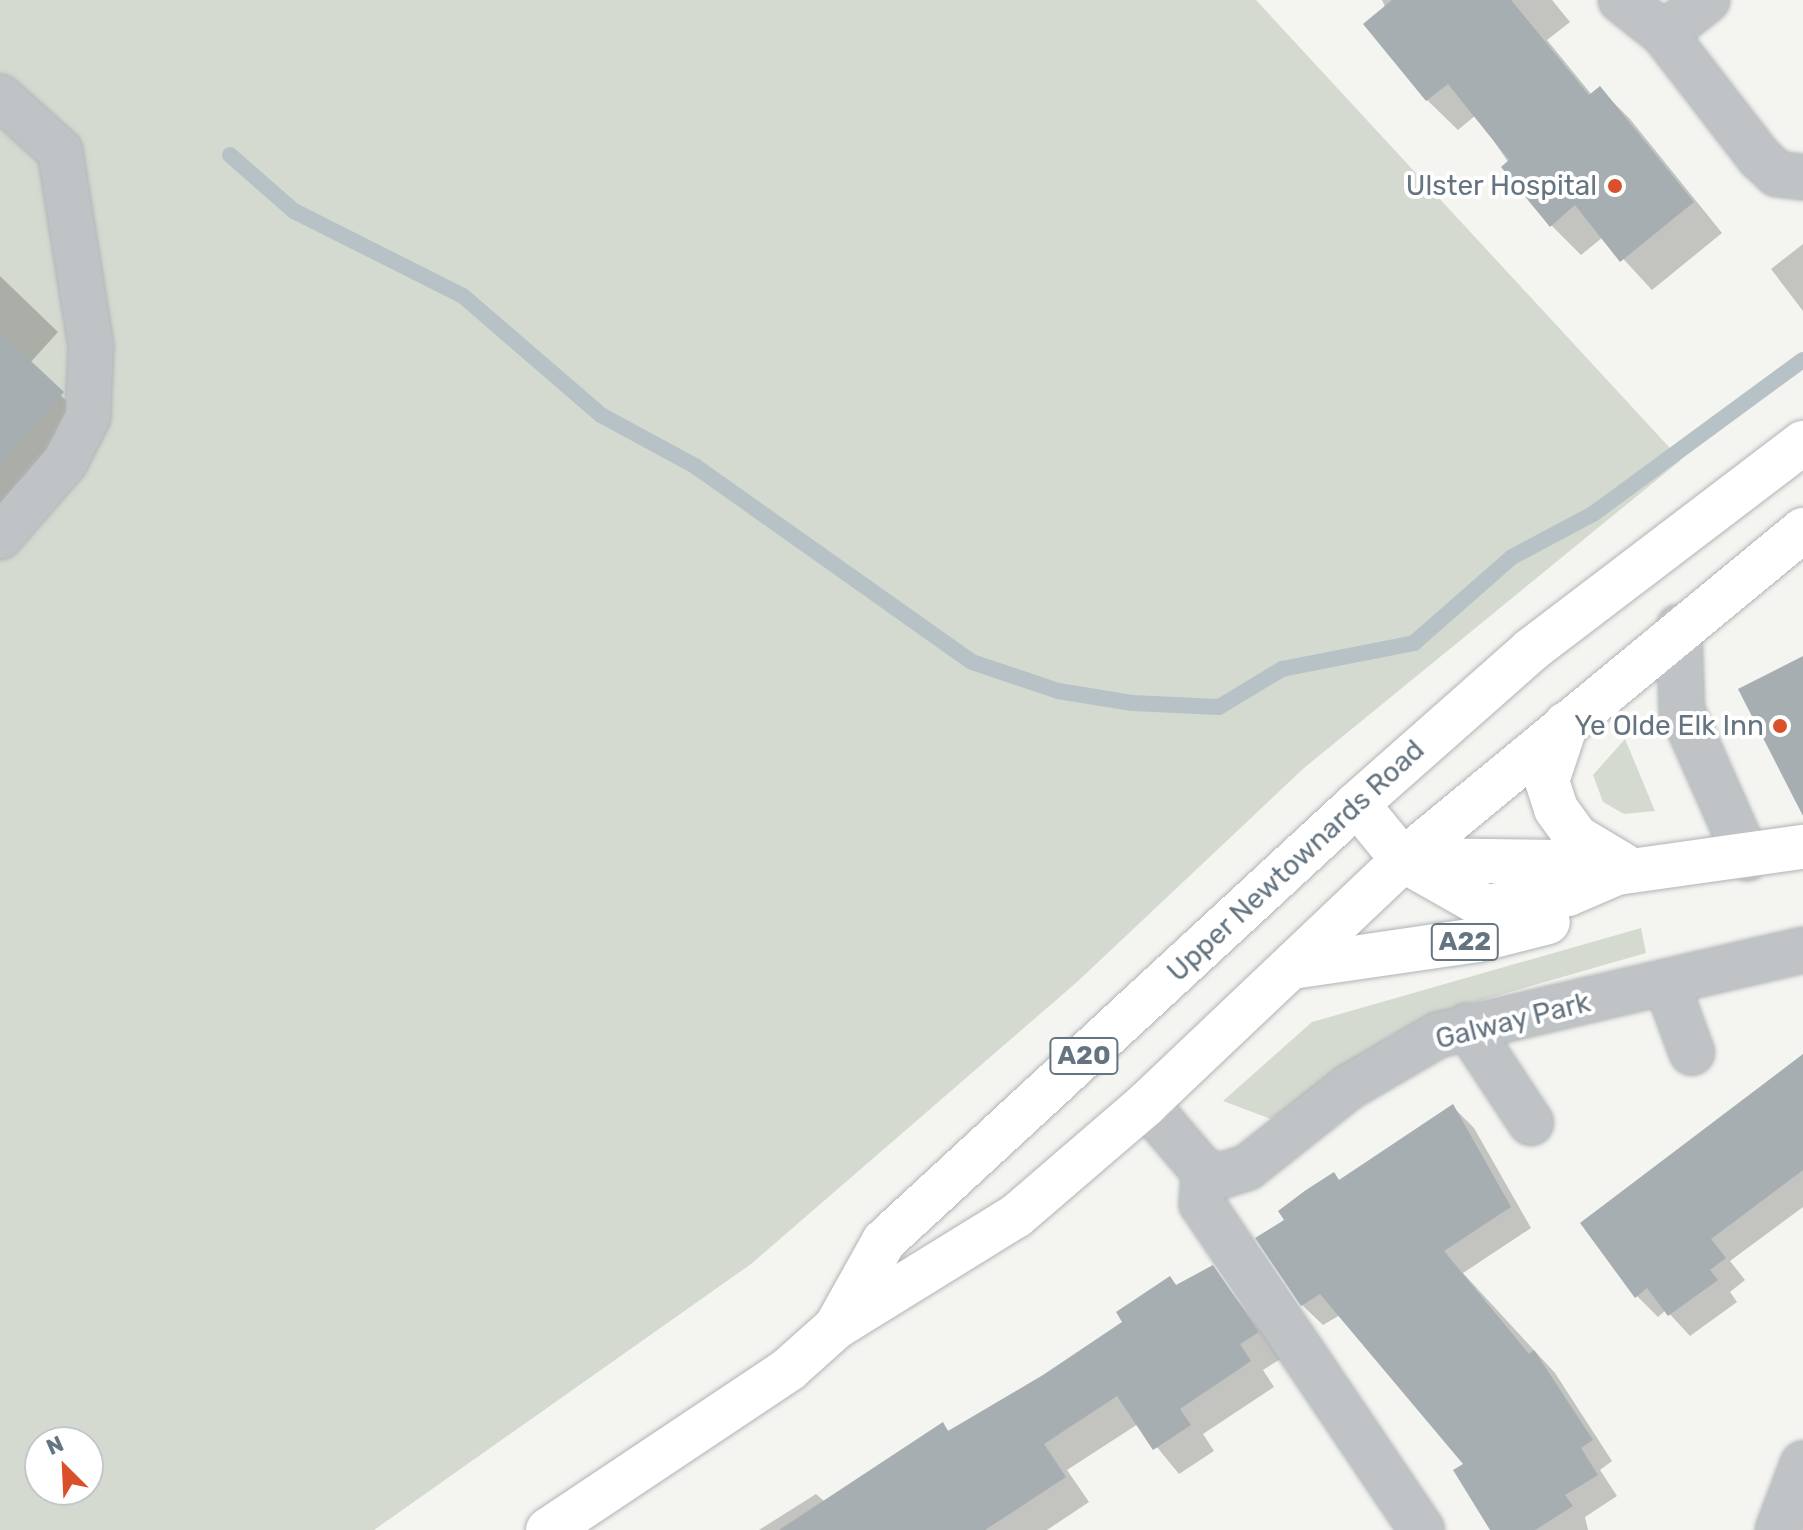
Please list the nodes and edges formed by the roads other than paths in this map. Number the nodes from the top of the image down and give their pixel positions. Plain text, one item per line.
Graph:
1 (1621, 0) edge
2 (1707, 0) edge
3 (1664, 34) junction
4 (0, 97) edge
5 (1803, 177) edge
6 (1803, 443) edge
7 (1803, 530) edge
8 (0, 537) edge
9 (1679, 627) junction
10 (1567, 721) junction
11 (1357, 804) junction
12 (1803, 847) edge
13 (1747, 858) junction
14 (1403, 860) junction
15 (1624, 871) junction
16 (1803, 950) edge
17 (1292, 967) junction
18 (1667, 985) junction
19 (1467, 1026) junction
20 (1692, 1053) dead end
21 (1146, 1104) junction
22 (1531, 1123) dead end
23 (1204, 1172) junction
24 (836, 1327) junction
25 (1803, 1464) edge
26 (548, 1530) edge
27 (1422, 1530) edge
28 (1778, 1530) edge

1 - 3 street
2 - 3 street
3 - 5 street
4 - 8 street
6 - 11 highway, Upper Newtownards Road / A20
7 - 9 highway, Upper Newtownards Road / A20
9 - 10 highway, Upper Newtownards Road / A20
9 - 13 street
10 - 14 highway, Upper Newtownards Road / A20
10 - 15 highway
11 - 14 highway, A22
11 - 24 highway, Upper Newtownards Road / A20
12 - 13 highway, A22
13 - 15 highway, A22
14 - 15 highway, A22
14 - 17 highway, Upper Newtownards Road / A20
15 - 17 highway, A22
16 - 18 street, Galway Park
17 - 21 highway, Upper Newtownards Road / A20
18 - 19 street, Galway Park
18 - 20 street
19 - 22 street
19 - 23 street, Galway Park
21 - 23 street
21 - 24 highway, Upper Newtownards Road / A20
23 - 27 street
24 - 26 highway, Upper Newtownards Road / A20
25 - 28 street

